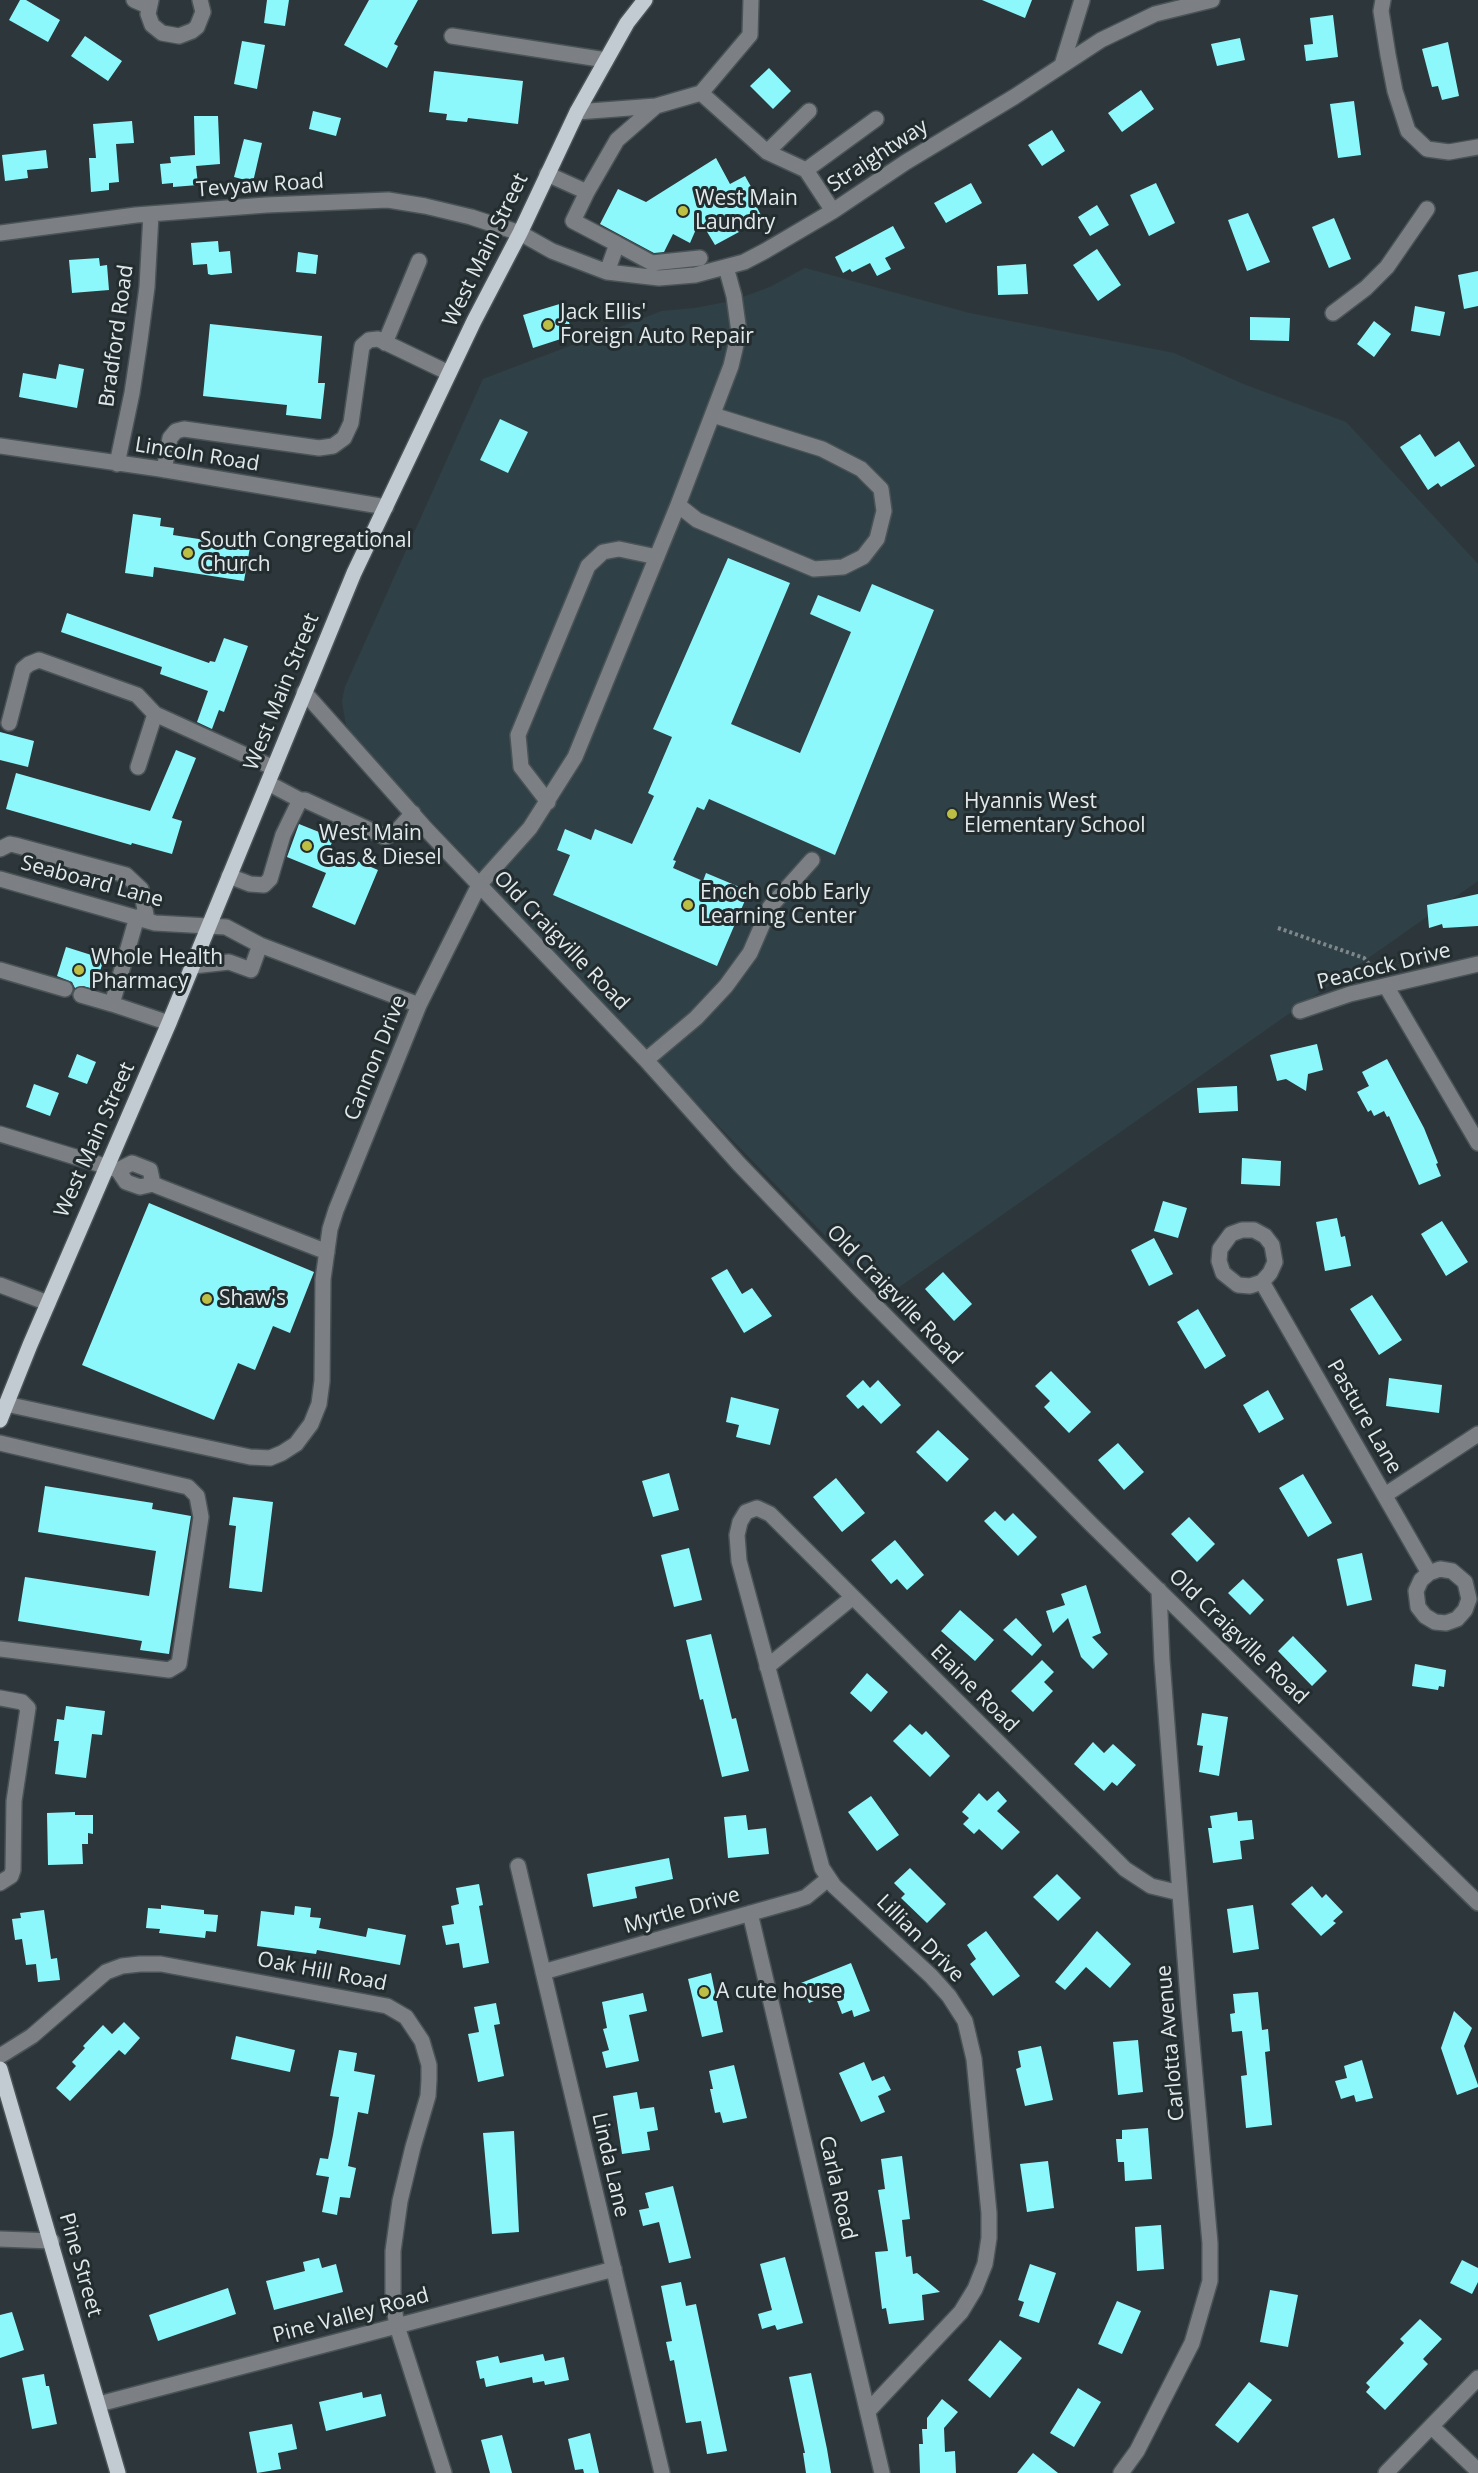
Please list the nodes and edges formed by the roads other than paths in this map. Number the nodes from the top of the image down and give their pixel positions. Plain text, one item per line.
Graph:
1 (200, 0) edge
2 (645, 0) edge
3 (750, 0) edge
4 (1082, 0) edge
5 (1212, 0) edge
6 (1383, 0) edge
7 (144, 2) edge
8 (452, 36) dead end
9 (606, 60) junction
10 (1062, 65) junction
11 (700, 93) junction
12 (656, 106) junction
13 (809, 111) dead end
14 (577, 112) junction
15 (876, 119) dead end
16 (1478, 147) edge
17 (767, 152) junction
18 (806, 170) junction
19 (547, 174) junction
20 (587, 192) junction
21 (1427, 209) dead end
22 (833, 211) junction
23 (151, 214) junction
24 (0, 233) edge
25 (520, 233) junction
26 (617, 244) junction
27 (700, 258) dead end
28 (419, 261) dead end
29 (726, 267) junction
30 (607, 272) junction
31 (1333, 313) dead end
32 (385, 343) junction
33 (449, 373) junction
34 (713, 415) junction
35 (0, 446) edge
36 (117, 464) junction
37 (164, 470) junction
38 (678, 506) junction
39 (386, 507) junction
40 (657, 557) junction
41 (304, 692) junction
42 (155, 714) junction
43 (9, 723) dead end
44 (138, 768) dead end
45 (274, 768) junction
46 (268, 783) junction
47 (300, 800) junction
48 (548, 802) junction
49 (412, 813) junction
50 (0, 849) edge
51 (812, 860) dead end
52 (229, 876) junction
53 (0, 879) edge
54 (479, 885) junction
55 (142, 919) junction
56 (209, 925) junction
57 (261, 945) junction
58 (1478, 964) edge
59 (193, 966) junction
60 (0, 970) edge
61 (1386, 986) junction
62 (65, 990) dead end
63 (81, 994) dead end
64 (112, 1004) junction
65 (419, 1005) junction
66 (1300, 1011) dead end
67 (169, 1023) junction
68 (646, 1060) junction
69 (0, 1134) edge
70 (1478, 1143) edge
71 (112, 1168) junction
72 (327, 1252) junction
73 (1262, 1282) dead end
74 (0, 1285) edge
75 (48, 1303) junction
76 (6, 1404) junction
77 (0, 1420) edge
78 (1478, 1434) edge
79 (0, 1443) edge
80 (1385, 1496) junction
81 (746, 1512) joint
82 (1430, 1573) dead end
83 (1159, 1590) junction
84 (853, 1597) junction
85 (0, 1649) edge
86 (767, 1667) junction
87 (0, 1698) edge
88 (518, 1866) dead end
89 (828, 1879) junction
90 (0, 1883) edge
91 (1180, 1893) junction
92 (1478, 1903) edge
93 (750, 1913) junction
94 (543, 1972) junction
95 (0, 2056) edge
96 (0, 2069) edge
97 (0, 2239) edge
98 (52, 2241) junction
99 (614, 2269) junction
100 (397, 2326) junction
101 (1478, 2378) edge
102 (99, 2404) junction
103 (867, 2411) junction
104 (1431, 2427) junction
105 (1478, 2471) edge
106 (118, 2473) edge
107 (444, 2473) edge
108 (662, 2473) edge
109 (882, 2473) edge
110 (1121, 2473) edge
111 (1386, 2473) edge

1 - 7 street
2 - 9 main road, West Main Street
3 - 11 street
4 - 10 street
5 - 10 street, Straightway
6 - 16 street
8 - 9 street
9 - 14 main road, West Main Street
10 - 22 street, Straightway
11 - 12 street
11 - 17 street
12 - 14 street
12 - 20 street
13 - 17 street
14 - 19 main road, West Main Street
15 - 18 street
17 - 18 street
18 - 22 street
19 - 20 street
19 - 25 main road, West Main Street
20 - 26 street
21 - 31 street
22 - 29 street, Straightway
23 - 24 street, Tevyaw Road
23 - 25 street, Tevyaw Road
23 - 36 street, Bradford Road
25 - 30 street, Straightway
25 - 33 main road, West Main Street
26 - 27 street
26 - 30 street
28 - 32 street
29 - 30 street, Straightway
29 - 34 street, Cannon Drive
32 - 33 street
32 - 37 street
33 - 39 main road, West Main Street
34 - 38 street, Cannon Drive
34 - 38 street
35 - 36 street, Lincoln Road
36 - 37 street, Lincoln Road
37 - 39 street, Lincoln Road
38 - 40 street, Cannon Drive
39 - 41 main road, West Main Street
40 - 48 street, Cannon Drive
40 - 48 street
41 - 45 main road, West Main Street
41 - 49 street, Old Craigville Road
42 - 43 street
42 - 44 street
42 - 45 street
45 - 46 main road, West Main Street
46 - 47 street
46 - 52 main road, West Main Street
47 - 49 street
47 - 52 street
48 - 54 street, Cannon Drive
49 - 54 street, Old Craigville Road
50 - 55 street
51 - 68 street
52 - 56 main road, West Main Street
53 - 55 street, Seaboard Lane
54 - 65 street, Cannon Drive
54 - 68 street, Old Craigville Road
55 - 56 street, Seaboard Lane
55 - 64 street
56 - 57 street, Seaboard Lane
56 - 59 main road, West Main Street
57 - 59 street
57 - 65 street, Seaboard Lane
58 - 61 street, Peacock Drive
59 - 67 main road, West Main Street
60 - 62 street
61 - 66 street, Peacock Drive
61 - 70 street
63 - 64 street
64 - 67 street
65 - 72 street, Cannon Drive
67 - 71 main road, West Main Street
68 - 83 street, Old Craigville Road
69 - 71 street
71 - 72 street
71 - 75 main road, West Main Street
72 - 76 street, Cannon Drive
73 - 80 street, Pasture Lane
74 - 75 street
75 - 76 main road, West Main Street
76 - 77 main road, West Main Street
78 - 80 street
79 - 85 street
80 - 82 street, Pasture Lane
81 - 84 street, Elaine Road
81 - 86 street, Lillian Drive
83 - 91 street, Carlotta Avenue
83 - 92 street, Old Craigville Road
84 - 86 street
84 - 91 street, Elaine Road
86 - 89 street, Lillian Drive
87 - 90 street
88 - 94 street, Linda Lane
89 - 93 street, Myrtle Drive
89 - 103 street, Lillian Drive
91 - 110 street, Carlotta Avenue
93 - 94 street, Myrtle Drive
93 - 103 street, Carla Road
94 - 99 street, Linda Lane
95 - 100 street, Oak Hill Road
96 - 98 main road, Pine Street
97 - 98 street
98 - 102 main road, Pine Street
99 - 100 street, Pine Valley Road
99 - 108 street, Linda Lane
100 - 102 street, Pine Valley Road
100 - 107 street, Oak Hill Road
101 - 104 street
102 - 106 main road, Pine Street
103 - 109 street, Carla Road
104 - 105 street
104 - 111 street

